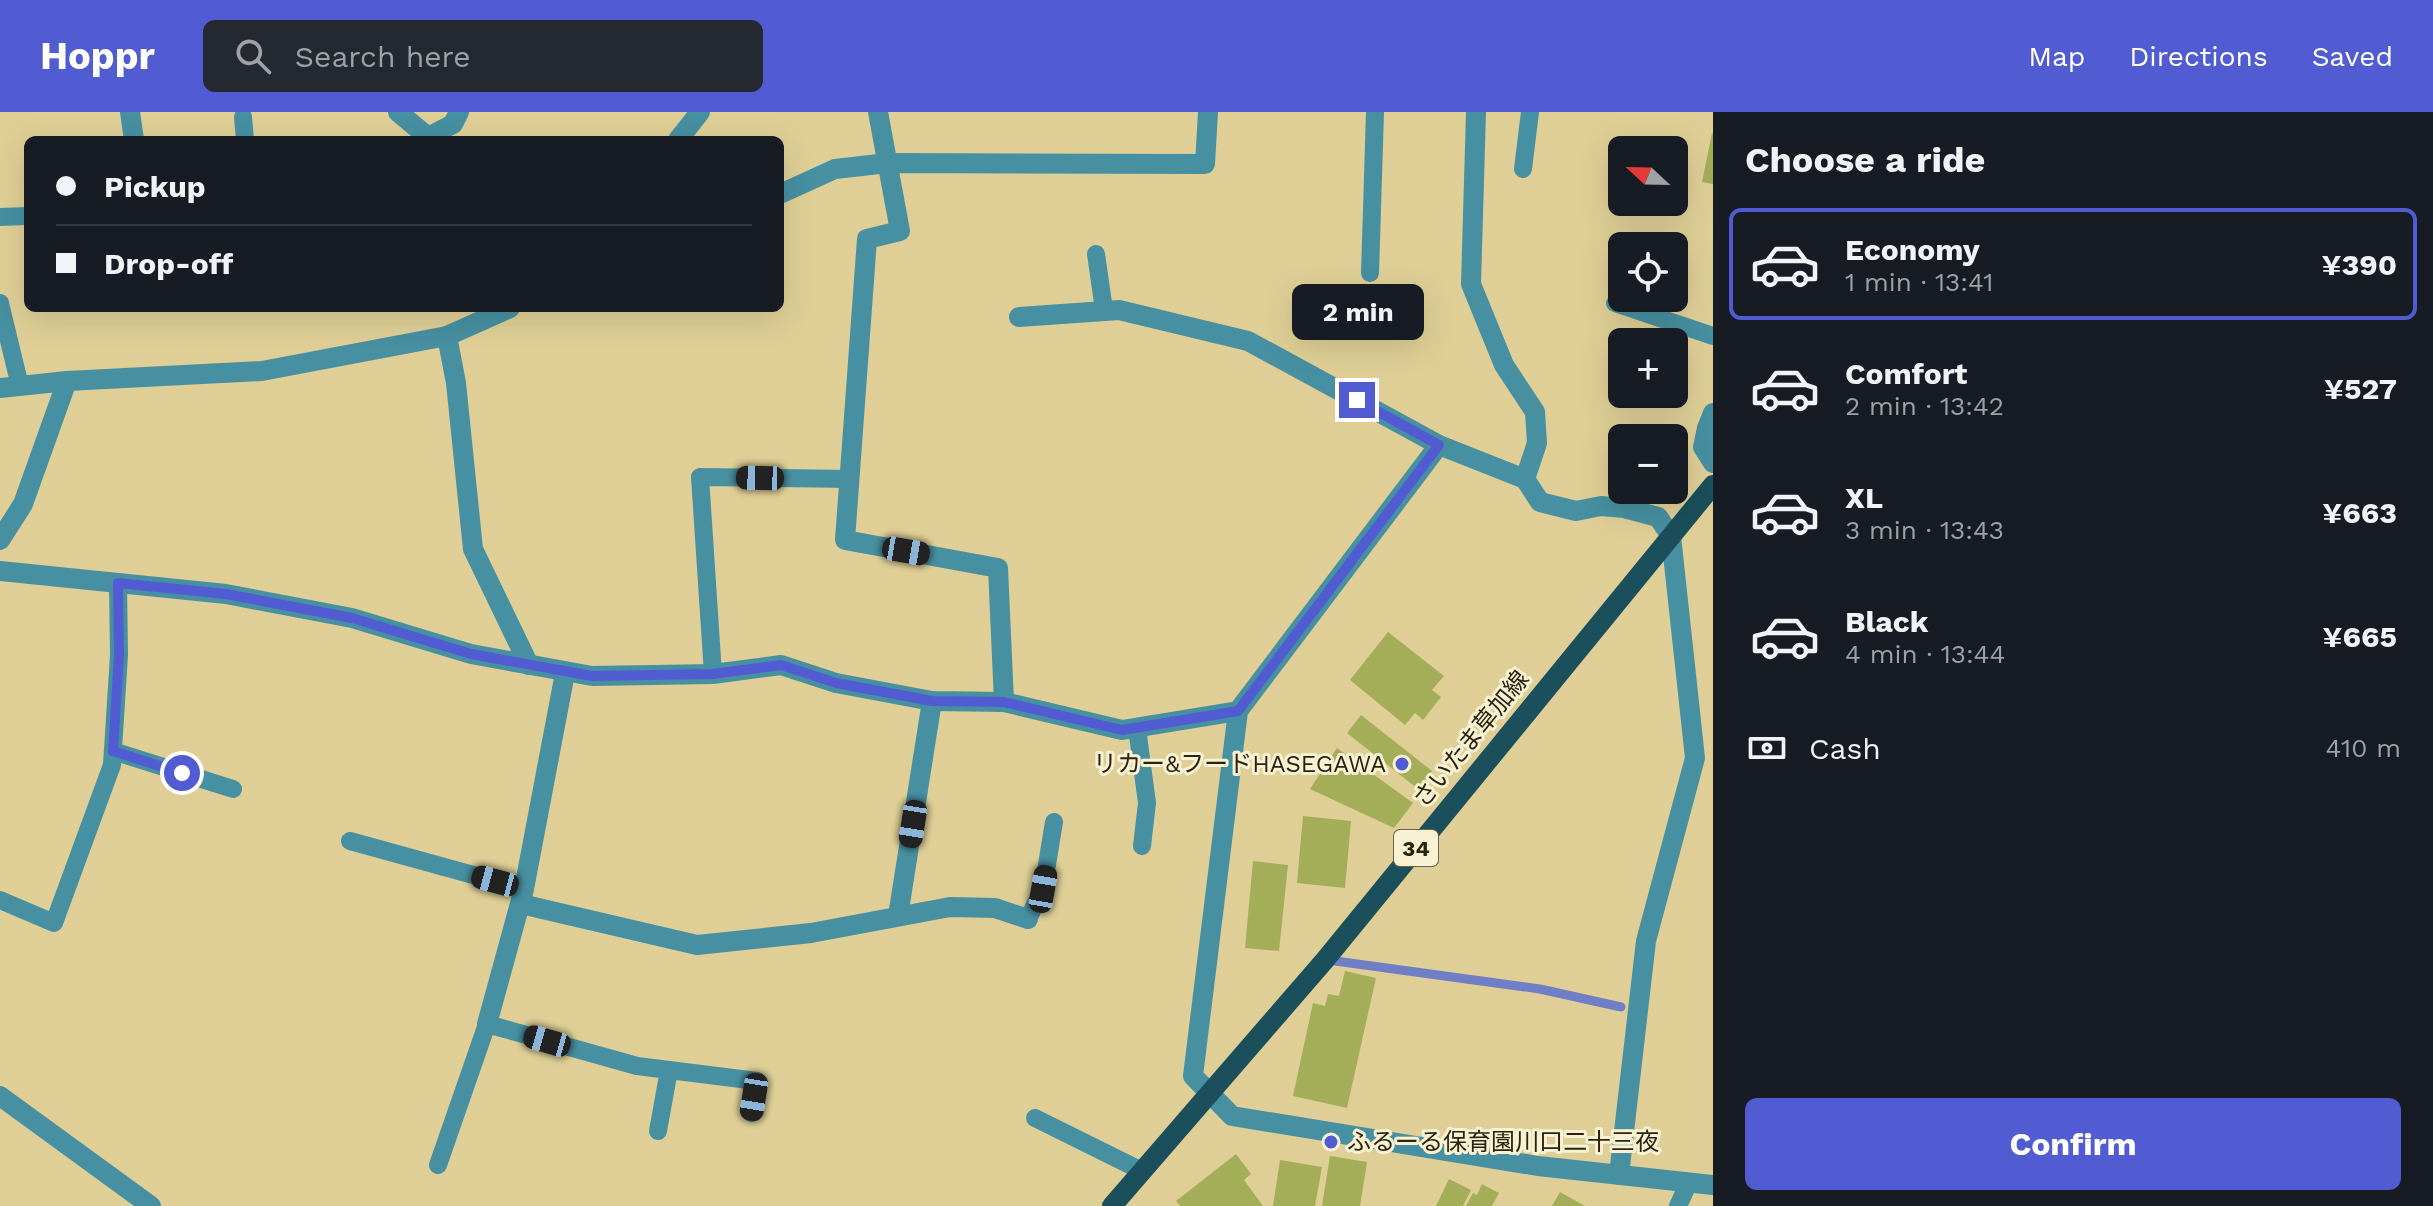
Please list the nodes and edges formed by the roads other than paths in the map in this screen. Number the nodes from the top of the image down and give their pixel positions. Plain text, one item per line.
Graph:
1 (130, 112) edge
2 (398, 112) edge
3 (459, 112) edge
4 (700, 112) edge
5 (878, 112) edge
6 (1208, 112) edge
7 (1375, 112) edge
8 (1476, 112) edge
9 (1530, 112) edge
10 (243, 117) dead end
11 (133, 136) edge
12 (245, 136) edge
13 (424, 136) edge
14 (432, 136) edge
15 (681, 136) edge
16 (888, 163) junction
17 (1523, 169) dead end
18 (784, 192) edge
19 (24, 216) edge
20 (0, 217) edge
21 (1096, 254) dead end
22 (1370, 273) dead end
23 (0, 303) edge
24 (1104, 310) junction
25 (501, 312) edge
26 (1642, 312) edge
27 (1019, 317) dead end
28 (447, 336) junction
29 (1713, 336) edge
30 (67, 381) junction
31 (10, 387) edge
32 (1713, 413) edge
33 (1439, 445) junction
34 (1713, 463) edge
35 (850, 479) junction
36 (1525, 479) junction
37 (1713, 485) edge
38 (1671, 536) junction
39 (0, 540) edge
40 (0, 571) edge
41 (118, 583) junction
42 (529, 665) junction
43 (565, 673) junction
44 (713, 674) junction
45 (932, 701) junction
46 (1004, 702) junction
47 (1238, 711) junction
48 (1137, 728) junction
49 (113, 751) junction
50 (1704, 759) edge
51 (233, 789) dead end
52 (1054, 822) dead end
53 (350, 841) dead end
54 (1142, 846) dead end
55 (523, 896) junction
56 (0, 900) edge
57 (898, 916) junction
58 (1028, 919) joint
59 (487, 1024) junction
60 (669, 1070) junction
61 (1209, 1091) junction
62 (0, 1096) edge
63 (751, 1113) dead end
64 (1035, 1118) dead end
65 (658, 1131) dead end
66 (438, 1165) dead end
67 (1142, 1171) junction
68 (1619, 1175) junction
69 (1689, 1182) junction
70 (1713, 1185) edge
71 (151, 1206) edge
72 (1112, 1206) edge
73 (1678, 1206) edge

1 - 11 street
2 - 13 street
3 - 14 street
4 - 15 street
5 - 16 street
6 - 16 street
7 - 22 lane
8 - 36 street
9 - 17 lane
10 - 12 lane
16 - 18 street
16 - 35 street
19 - 20 lane
21 - 24 lane
23 - 31 lane
24 - 27 street
24 - 33 street
25 - 28 street
26 - 29 lane
28 - 30 street
28 - 42 street
30 - 31 street
30 - 39 street
32 - 34 street
33 - 36 street
33 - 47 street
35 - 44 lane
35 - 46 street
36 - 38 street
37 - 38 main road, さいたま草加線 / 34
38 - 50 street
38 - 61 main road, さいたま草加線 / 34
40 - 41 street
41 - 42 street
41 - 49 lane
42 - 43 street
43 - 44 street
43 - 55 street
44 - 45 street
45 - 46 street
45 - 57 street
46 - 48 street
47 - 48 street
47 - 61 street
48 - 54 lane
49 - 51 lane
49 - 56 lane
50 - 68 street
52 - 58 lane
53 - 55 lane
55 - 57 street
55 - 59 street
57 - 58 street
59 - 60 lane
59 - 66 lane
60 - 63 lane
60 - 65 lane
61 - 67 main road, さいたま草加線 / 34
61 - 68 street
62 - 71 street
64 - 67 lane
67 - 72 main road, さいたま草加線 / 34
68 - 69 street
69 - 70 street
69 - 73 lane

